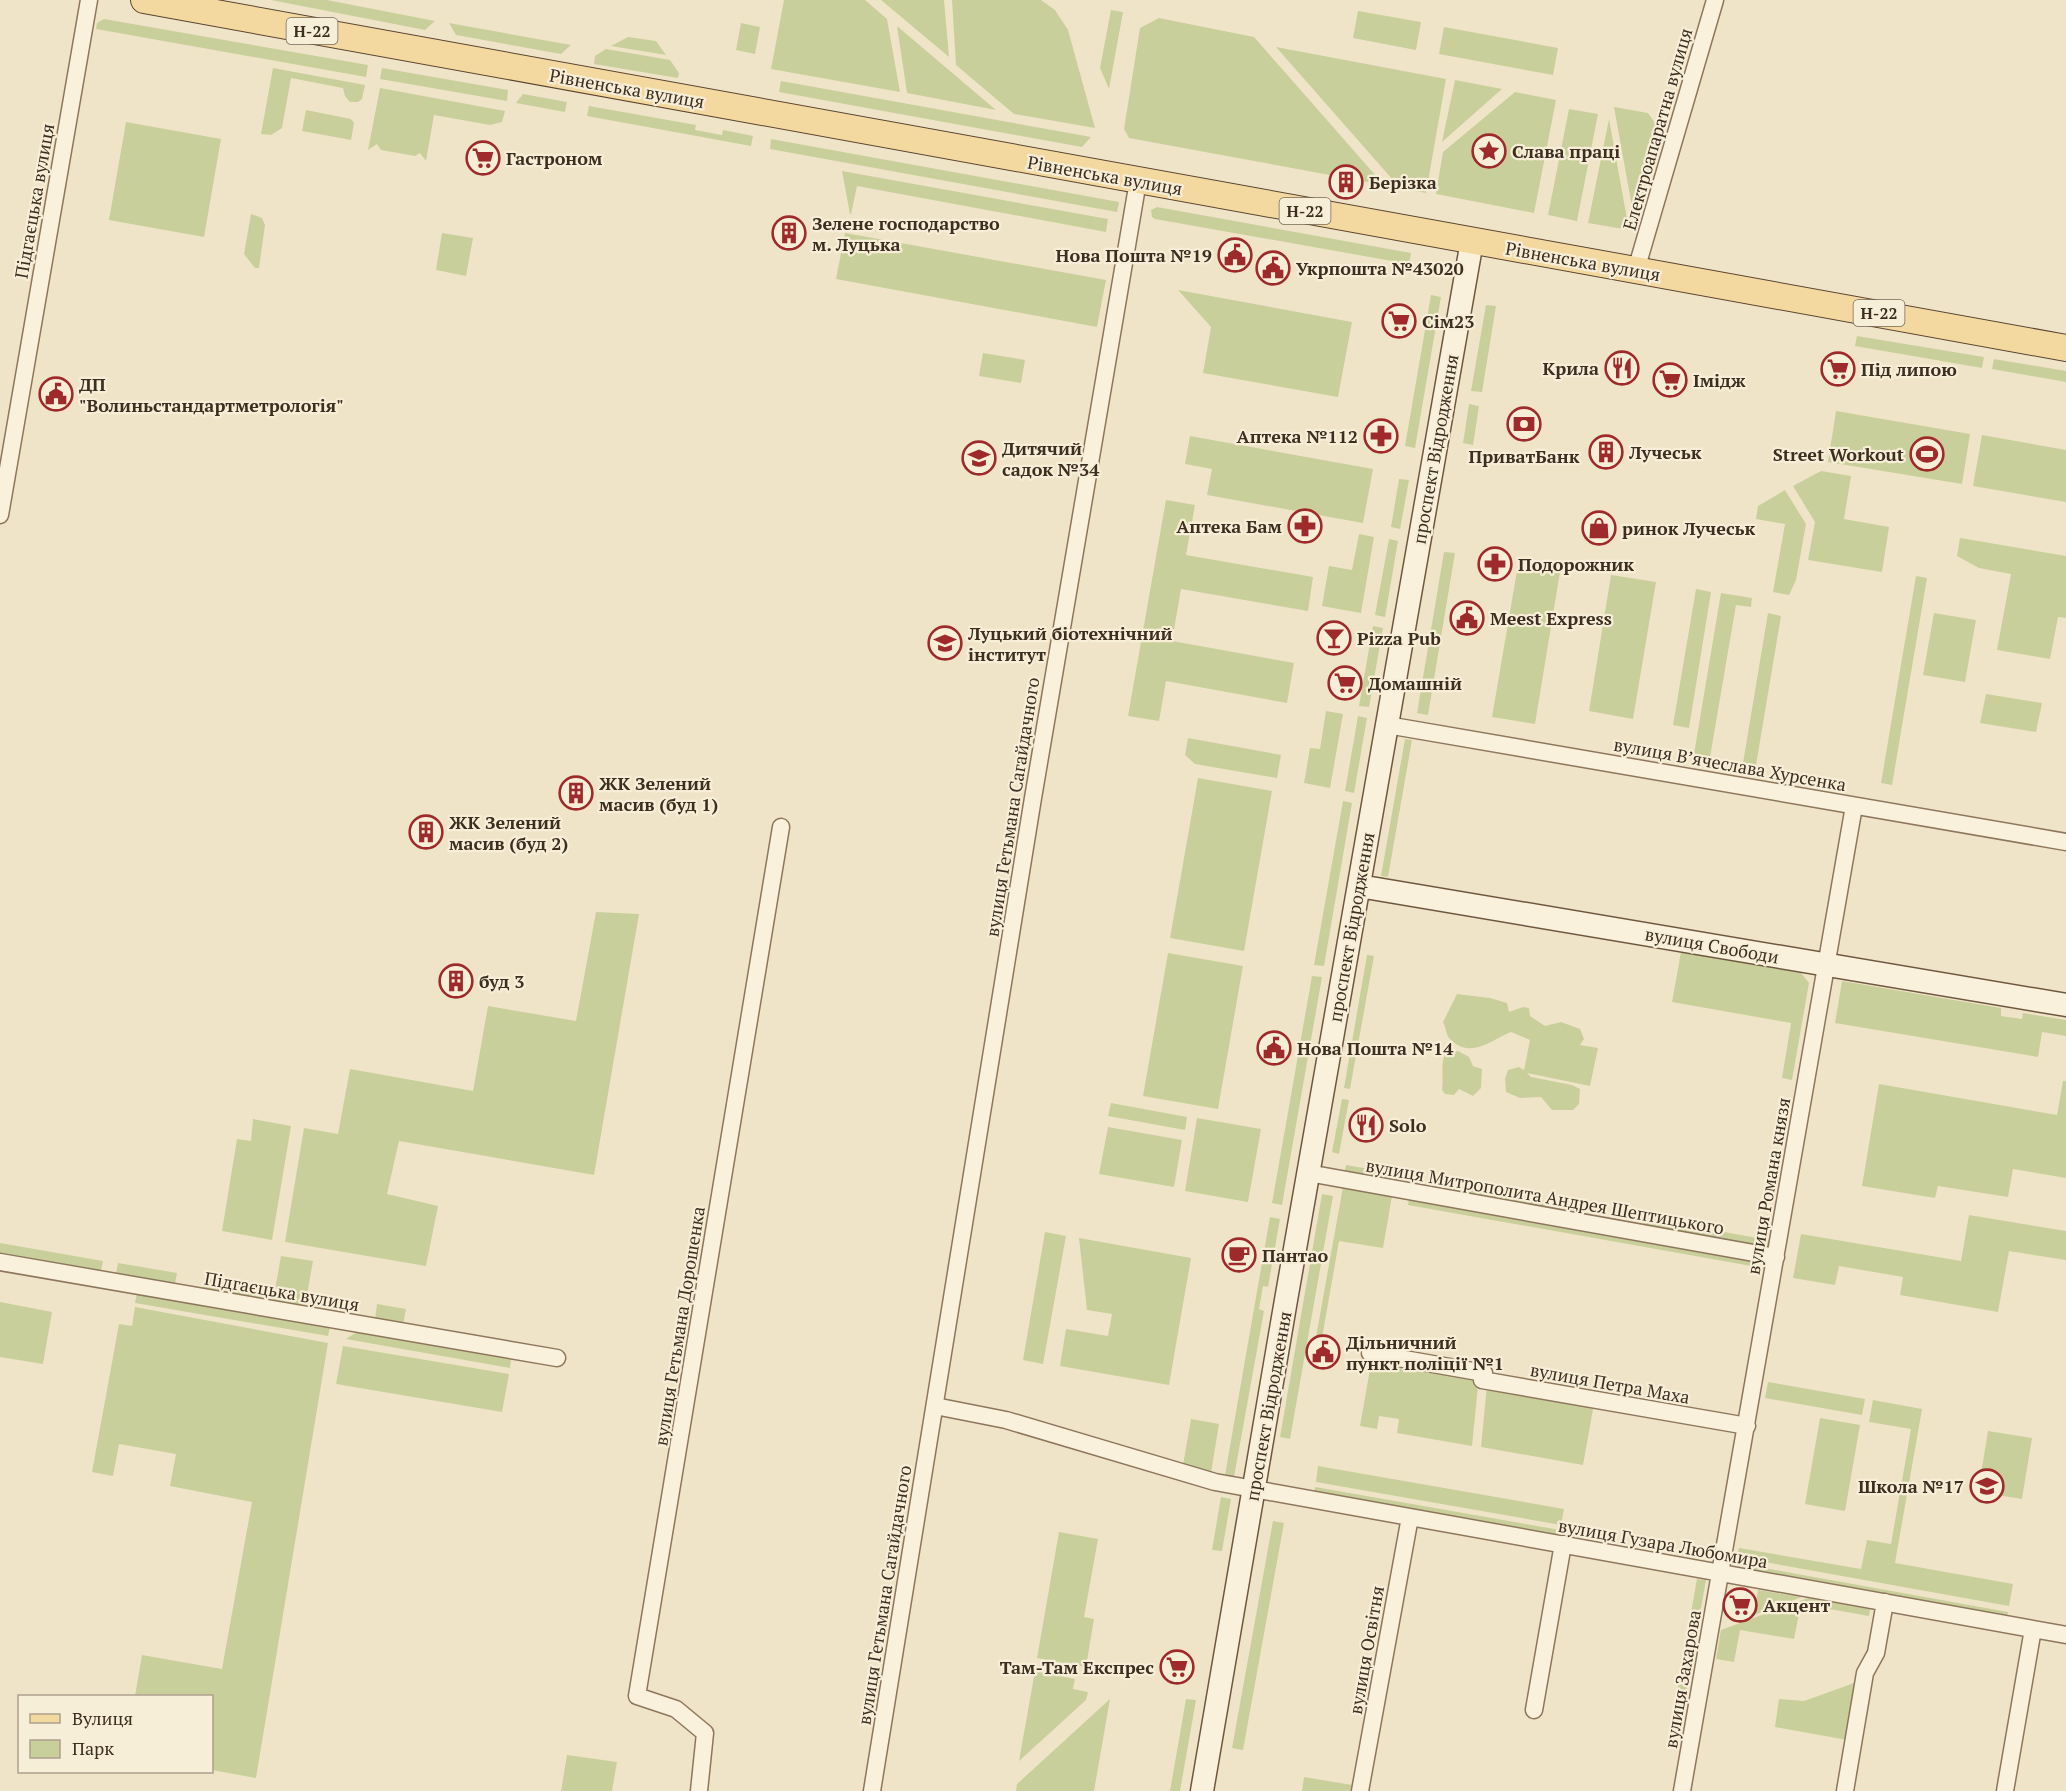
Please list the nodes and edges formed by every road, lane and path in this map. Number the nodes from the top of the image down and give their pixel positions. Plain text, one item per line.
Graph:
1 (89, 0) edge
2 (144, 0) edge
3 (1715, 0) edge
4 (1138, 181) junction
5 (1472, 241) junction
6 (1636, 270) junction
7 (2066, 348) edge
8 (0, 515) edge
9 (1387, 725) junction
10 (1854, 806) junction
11 (782, 827) dead end
12 (2066, 842) edge
13 (1359, 886) junction
14 (1827, 964) junction
15 (2066, 1005) edge
16 (1308, 1173) junction
17 (1776, 1257) junction
18 (0, 1262) edge
19 (1370, 1353) dead end
20 (557, 1359) dead end
21 (935, 1406) junction
22 (1747, 1426) junction
23 (1254, 1489) junction
24 (1410, 1517) junction
25 (1563, 1545) junction
26 (1721, 1573) junction
27 (1885, 1602) junction
28 (2033, 1629) junction
29 (2066, 1635) edge
30 (1534, 1710) dead end
31 (699, 1791) edge
32 (872, 1791) edge
33 (1202, 1791) edge
34 (1360, 1791) edge
35 (1682, 1791) edge
36 (1845, 1791) edge
37 (2005, 1791) edge

1 - 8 street, Підгаєцька вулиця
2 - 4 main road, Рівненська вулиця / Н-22
3 - 6 street, Електроапаратна вулиця
4 - 5 main road, Рівненська вулиця / Н-22
4 - 21 street, вулиця Гетьмана Сагайдачного
5 - 6 main road, Рівненська вулиця / Н-22
5 - 9 main road, проспект Відродження
6 - 7 main road, Рівненська вулиця / Н-22
9 - 10 street, вулиця Вʼячеслава Хурсенка
9 - 13 main road, проспект Відродження
10 - 12 street, вулиця Вʼячеслава Хурсенка
10 - 14 street, вулиця Романа князя
11 - 31 street, вулиця Гетьмана Дорошенка
13 - 14 main road, вулиця Свободи
13 - 16 main road, проспект Відродження
14 - 15 main road, вулиця Свободи
14 - 17 street, вулиця Романа князя
16 - 17 street, вулиця Митрополита Андрея Шептицького
16 - 23 main road, проспект Відродження
17 - 22 street, вулиця Романа князя
18 - 20 street, Підгаєцька вулиця
19 - 22 street, вулиця Петра Маха
21 - 23 street
21 - 32 street, вулиця Гетьмана Сагайдачного
22 - 26 street, вулиця Романа князя
23 - 24 street, вулиця Гузара Любомира
23 - 33 main road, проспект Відродження
24 - 25 street, вулиця Гузара Любомира
24 - 34 street, вулиця Освітня
25 - 26 street, вулиця Гузара Любомира
25 - 30 street
26 - 27 street, вулиця Гузара Любомира
26 - 35 street, вулиця Захарова
27 - 28 street, вулиця Гузара Любомира
27 - 36 street
28 - 29 street, вулиця Гузара Любомира
28 - 37 street

